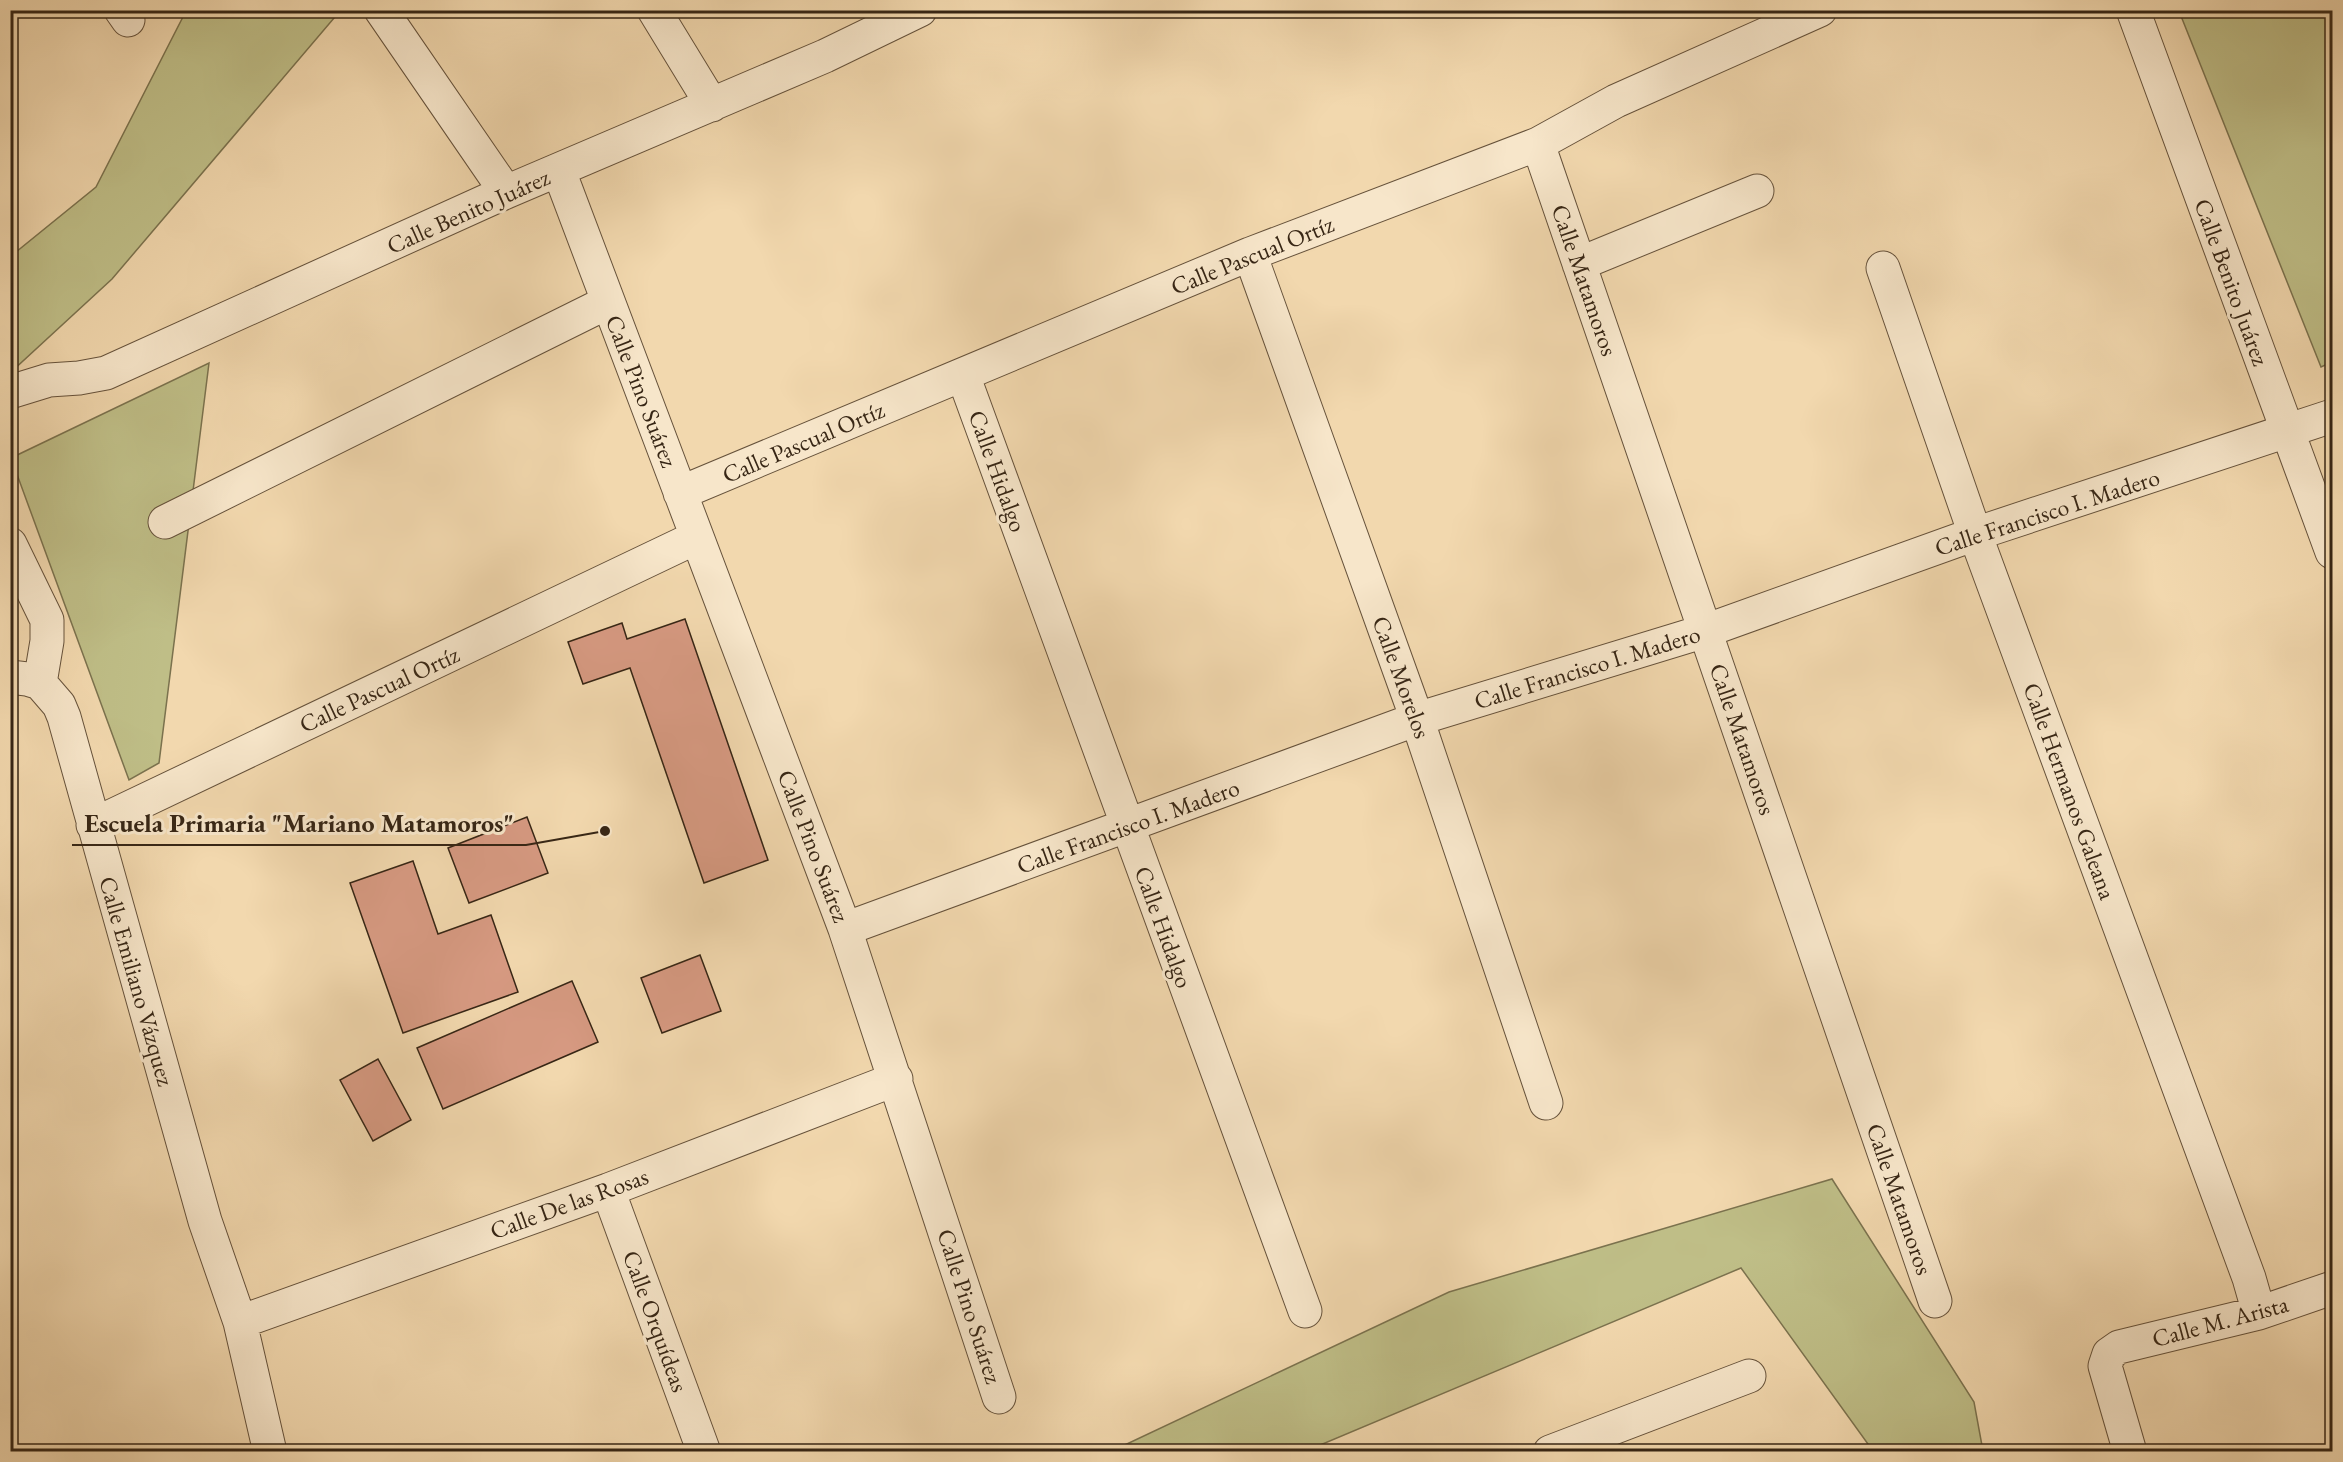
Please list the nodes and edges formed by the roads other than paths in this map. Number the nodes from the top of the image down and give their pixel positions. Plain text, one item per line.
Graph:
1 (381, 10) edge
2 (654, 10) edge
3 (920, 10) edge
4 (1820, 10) edge
5 (2133, 10) edge
6 (712, 105) junction
7 (1538, 144) junction
8 (558, 171) junction
9 (1757, 191) dead end
10 (506, 192) junction
11 (1250, 254) junction
12 (1579, 264) junction
13 (1883, 268) dead end
14 (608, 302) junction
15 (963, 375) junction
16 (10, 392) edge
17 (2332, 416) edge
18 (2287, 433) junction
19 (680, 493) junction
20 (165, 522) dead end
21 (1975, 534) junction
22 (697, 537) junction
23 (10, 544) edge
24 (2332, 552) edge
25 (1706, 631) junction
26 (25, 680) edge
27 (1418, 719) junction
28 (93, 825) junction
29 (1127, 827) junction
30 (845, 929) junction
31 (896, 1079) junction
32 (1546, 1103) dead end
33 (608, 1190) junction
34 (2332, 1288) edge
35 (1935, 1301) dead end
36 (1305, 1311) dead end
37 (2259, 1313) junction
38 (240, 1322) junction
39 (1749, 1376) dead end
40 (999, 1397) dead end
41 (270, 1452) edge
42 (704, 1452) edge
43 (1550, 1452) edge
44 (2130, 1452) edge

1 - 10 street
2 - 6 street
3 - 6 street, Calle Benito Juárez
4 - 7 street, Calle Pascual Ortíz
5 - 18 street, Calle Benito Juárez
6 - 8 street, Calle Benito Juárez
7 - 11 street, Calle Pascual Ortíz
7 - 12 street, Calle Matamoros
8 - 10 street, Calle Benito Juárez
8 - 14 street, Calle Pino Suárez
9 - 12 street
10 - 16 street, Calle Benito Juárez
11 - 15 street, Calle Pascual Ortíz
11 - 27 street, Calle Morelos
12 - 25 street, Calle Matamoros
13 - 21 street, Calle Hermanos Galeana
14 - 19 street, Calle Pino Suárez
14 - 20 street, Calle Pino Suárez
15 - 19 street, Calle Pascual Ortíz
15 - 29 street, Calle Hidalgo
17 - 18 street, Calle Francisco I. Madero
18 - 21 street, Calle Francisco I. Madero
18 - 24 street, Calle Benito Juárez
19 - 22 street, Calle Pino Suárez
21 - 25 street, Calle Francisco I. Madero
21 - 37 street, Calle Hermanos Galeana
22 - 28 street, Calle Pascual Ortíz
22 - 30 street, Calle Pino Suárez
23 - 26 street, Calle Emiliano Vázquez
25 - 27 street, Calle Francisco I. Madero
25 - 35 street, Calle Matamoros
26 - 28 street, Calle Emiliano Vázquez
27 - 29 street, Calle Francisco I. Madero
27 - 32 street, Calle Morelos
28 - 38 street, Calle Emiliano Vázquez
29 - 30 street, Calle Francisco I. Madero
29 - 36 street, Calle Hidalgo
30 - 31 street, Calle Pino Suárez
31 - 33 street, Calle De las Rosas
31 - 40 street, Calle Pino Suárez
33 - 38 street, Calle De las Rosas
33 - 42 street, Calle Orquídeas
34 - 37 street, Calle M. Arista
37 - 44 street, Calle M. Arista
38 - 41 street, Calle Emiliano Vázquez
39 - 43 street

